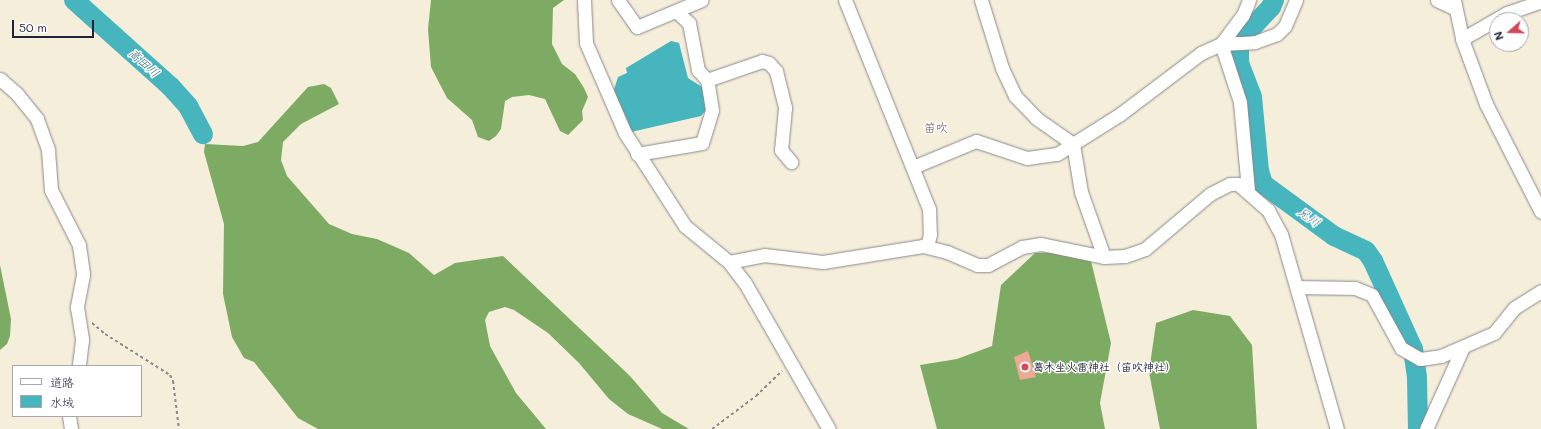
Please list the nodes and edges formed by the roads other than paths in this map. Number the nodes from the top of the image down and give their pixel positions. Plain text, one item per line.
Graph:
1 (584, 0) edge
2 (618, 0) edge
3 (702, 0) edge
4 (845, 0) edge
5 (981, 0) edge
6 (1249, 0) edge
7 (1296, 0) edge
8 (1437, 0) edge
9 (1541, 1) edge
10 (1454, 4) edge
11 (676, 11) junction
12 (1462, 39) junction
13 (1225, 44) junction
14 (0, 79) edge
15 (707, 80) junction
16 (1073, 144) junction
17 (637, 154) junction
18 (791, 162) dead end
19 (913, 167) junction
20 (1248, 190) junction
21 (1541, 212) edge
22 (923, 246) junction
23 (1104, 257) junction
24 (729, 262) junction
25 (1297, 287) junction
26 (1541, 291) edge
27 (1463, 347) junction
28 (80, 365) edge
29 (69, 417) edge
30 (71, 429) edge
31 (829, 429) edge
32 (1337, 429) edge
33 (1426, 429) edge

1 - 17 street
2 - 11 street
3 - 11 street
4 - 19 street
5 - 16 street
6 - 13 street
7 - 13 street
8 - 10 street
9 - 12 street
10 - 12 street
11 - 15 street
12 - 21 street
13 - 16 street
13 - 20 street
14 - 28 street
15 - 17 street
15 - 18 street
16 - 19 street
16 - 23 street
17 - 24 street
19 - 22 street
20 - 23 street
20 - 25 street
22 - 23 street
22 - 24 street
24 - 31 street
25 - 27 street
25 - 32 street
26 - 27 street
27 - 33 street
29 - 30 street

